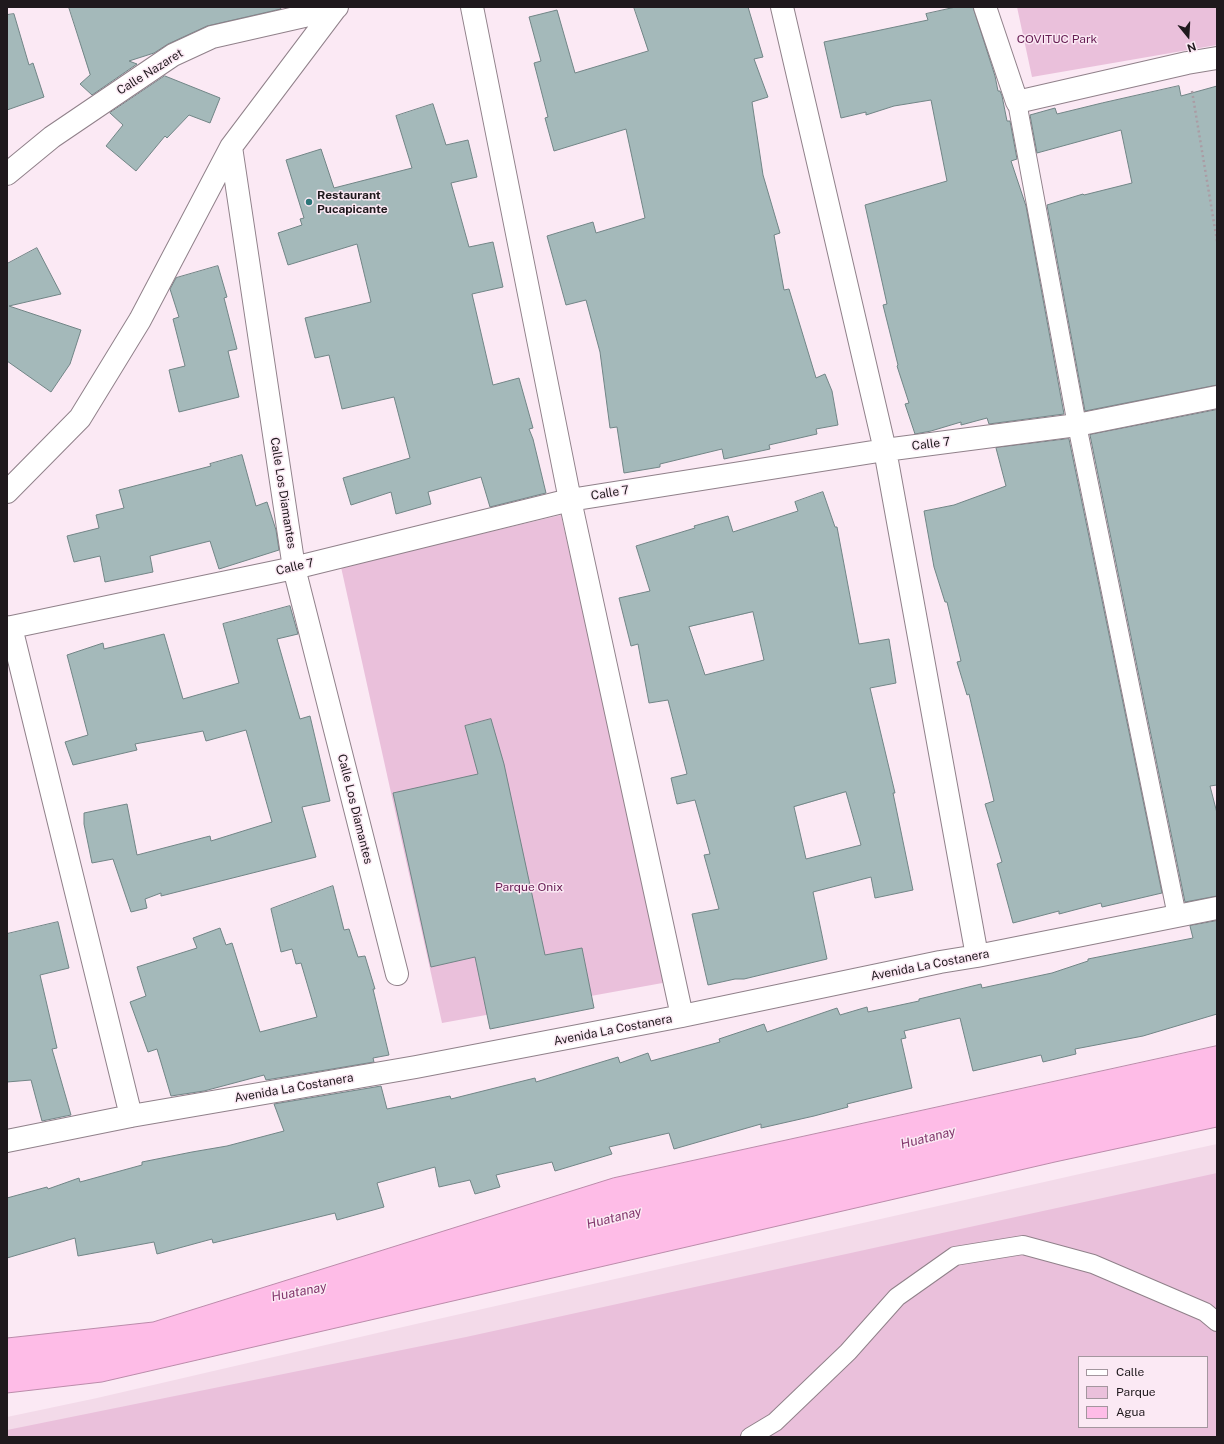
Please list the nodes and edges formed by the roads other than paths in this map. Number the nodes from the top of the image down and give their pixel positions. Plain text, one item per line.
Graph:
1 (472, 7) edge
2 (782, 7) edge
3 (985, 7) edge
4 (336, 8) edge
5 (1217, 58) edge
6 (1017, 102) junction
7 (231, 146) junction
8 (7, 174) edge
9 (1217, 397) edge
10 (1077, 425) junction
11 (885, 450) junction
12 (7, 492) edge
13 (570, 500) junction
14 (294, 568) junction
15 (9, 628) edge
16 (1217, 908) edge
17 (1177, 916) junction
18 (978, 956) junction
19 (397, 974) dead end
20 (682, 1016) junction
21 (131, 1116) junction
22 (7, 1141) edge
23 (1217, 1322) edge
24 (750, 1437) edge

1 - 13 street
2 - 11 street
3 - 6 street
4 - 7 street
4 - 8 street, Calle Nazaret
5 - 6 street
6 - 10 lane
7 - 12 street
7 - 14 street, Calle Los Diamantes
9 - 10 street, Calle 7
10 - 11 street, Calle 7
10 - 17 lane
11 - 13 street, Calle 7
11 - 18 street
13 - 14 street, Calle 7
13 - 20 street
14 - 15 street, Calle 7
14 - 19 street, Calle Los Diamantes
15 - 21 street
16 - 17 street, Avenida La Costanera
17 - 18 street, Avenida La Costanera
18 - 20 street, Avenida La Costanera
20 - 21 street, Avenida La Costanera
21 - 22 street, Avenida La Costanera
23 - 24 lane

